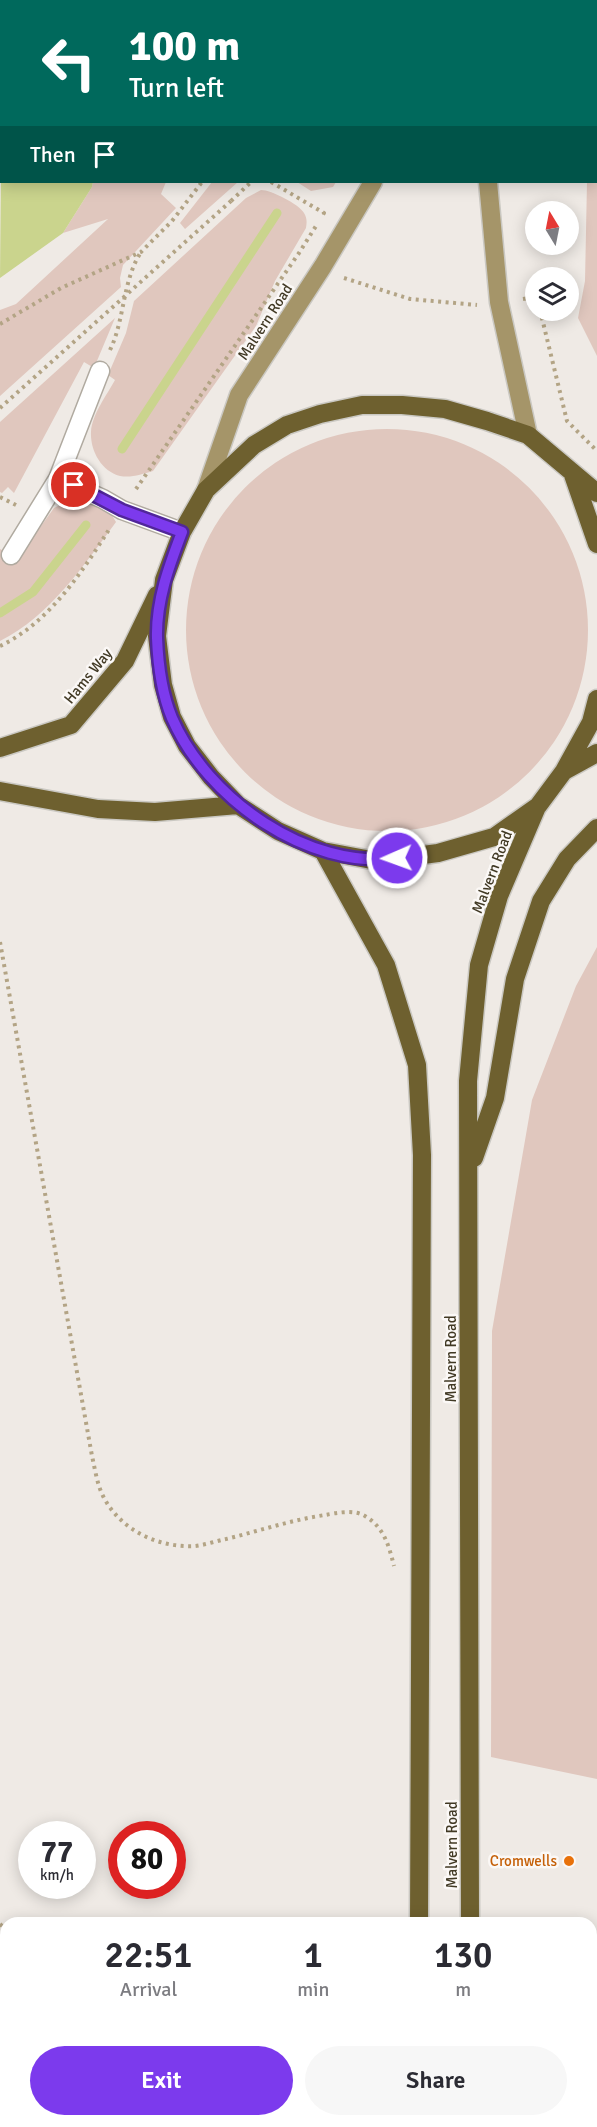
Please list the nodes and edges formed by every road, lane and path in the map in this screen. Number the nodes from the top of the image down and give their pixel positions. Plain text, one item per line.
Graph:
1 (201, 183) edge
2 (250, 183) edge
3 (274, 183) edge
4 (372, 183) edge
5 (488, 183) edge
6 (141, 252) junction
7 (348, 280) dead end
8 (472, 305) dead end
9 (543, 321) edge
10 (0, 324) edge
11 (100, 371) joint
12 (0, 408) edge
13 (528, 435) junction
14 (597, 451) edge
15 (572, 470) junction
16 (58, 479) junction
17 (206, 490) junction
18 (597, 493) edge
19 (122, 510) junction
20 (182, 532) junction
21 (597, 544) edge
22 (11, 555) dead end
23 (164, 580) junction
24 (0, 646) edge
25 (597, 699) edge
26 (0, 748) edge
27 (597, 753) edge
28 (564, 771) junction
29 (0, 791) edge
30 (238, 805) junction
31 (538, 806) junction
32 (597, 828) edge
33 (323, 851) junction
34 (0, 942) edge
35 (469, 1171) junction
36 (394, 1568) dead end
37 (419, 1917) edge
38 (470, 1917) edge

1 - 6 path
2 - 12 path, bridge
3 - 19 path
4 - 17 main road, Malvern Road
5 - 13 main road
6 - 10 path
6 - 11 path
7 - 8 path
9 - 14 path
11 - 16 lane
13 - 15 highway
13 - 17 highway
15 - 18 highway
15 - 21 highway
16 - 19 lane
16 - 22 lane
17 - 20 highway
19 - 20 lane
19 - 24 path
20 - 23 highway
23 - 26 highway, Hams Way
23 - 30 highway
25 - 28 highway
27 - 28 highway
28 - 31 highway
29 - 30 highway
30 - 33 highway
31 - 33 highway
31 - 35 highway, Malvern Road
32 - 35 highway
33 - 37 highway, Malvern Road
34 - 36 path
35 - 38 highway, Malvern Road

